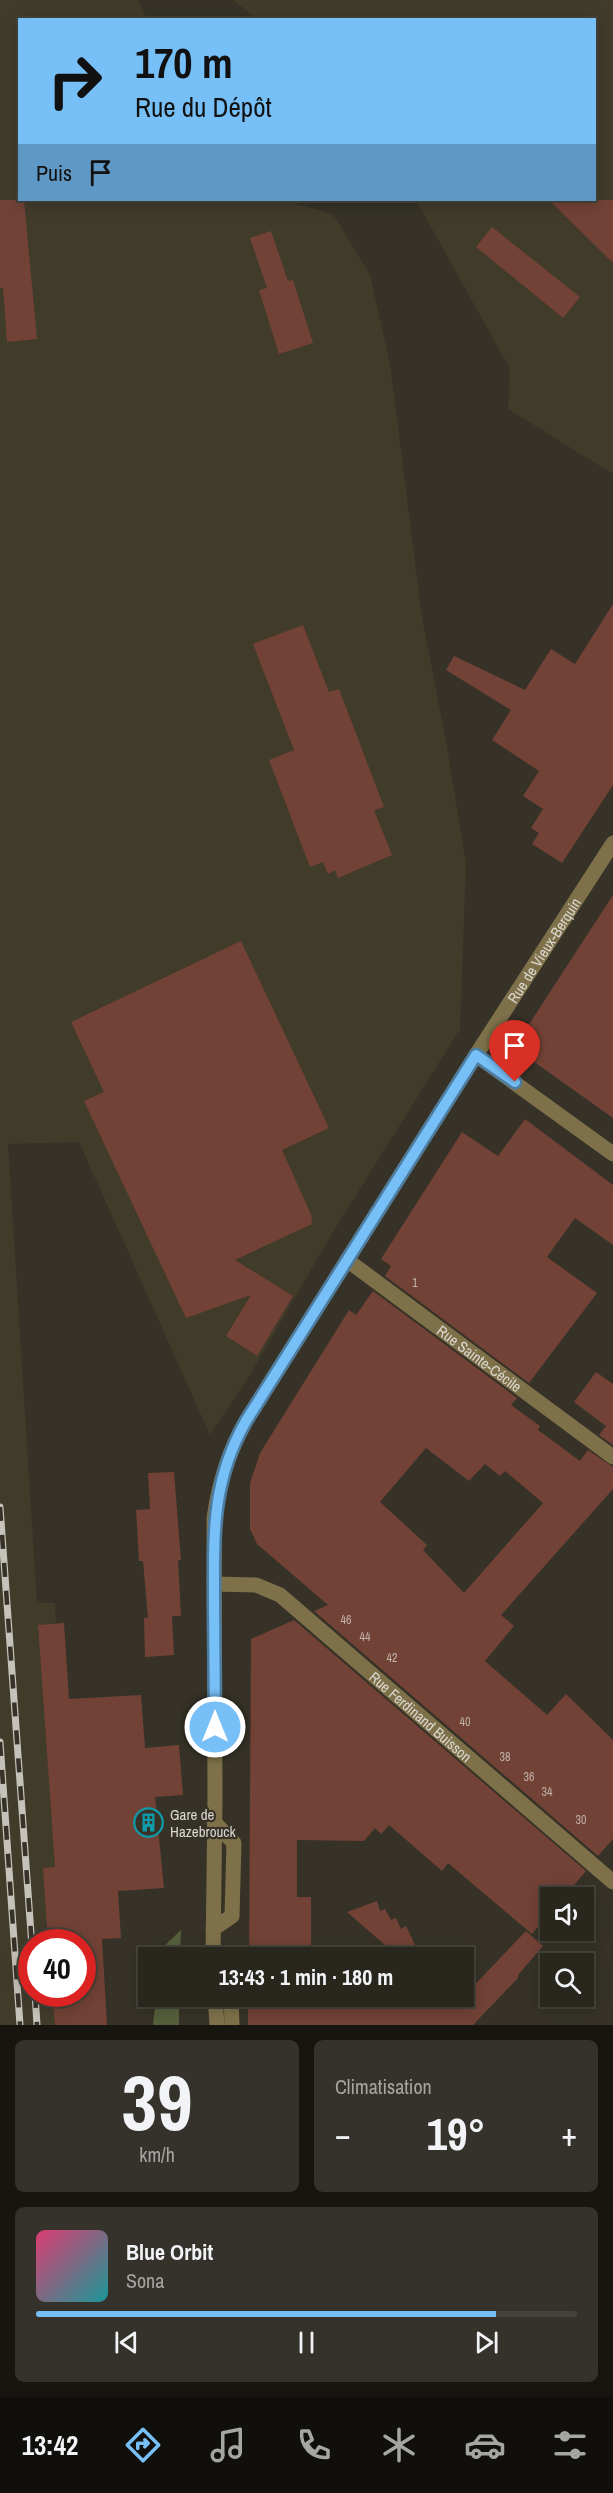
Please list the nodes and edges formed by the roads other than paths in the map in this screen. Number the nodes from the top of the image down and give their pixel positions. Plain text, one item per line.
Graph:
1 (613, 843) edge
2 (476, 1055) junction
3 (613, 1154) edge
4 (347, 1260) junction
5 (613, 1457) edge
6 (214, 1584) junction
7 (613, 1882) edge
8 (213, 1947) edge
9 (216, 2007) edge
10 (231, 2007) edge
11 (217, 2025) edge
12 (232, 2025) edge

1 - 2 street, Rue de Vieux-Berquin
2 - 3 street
2 - 4 street, Rue de Vieux-Berquin
4 - 5 street, Rue Sainte-Cécile
4 - 6 street, Rue de Vieux-Berquin
6 - 7 street, Rue Ferdinand Buisson
6 - 8 street, Rue de Vieux-Berquin
9 - 11 street
10 - 12 street

